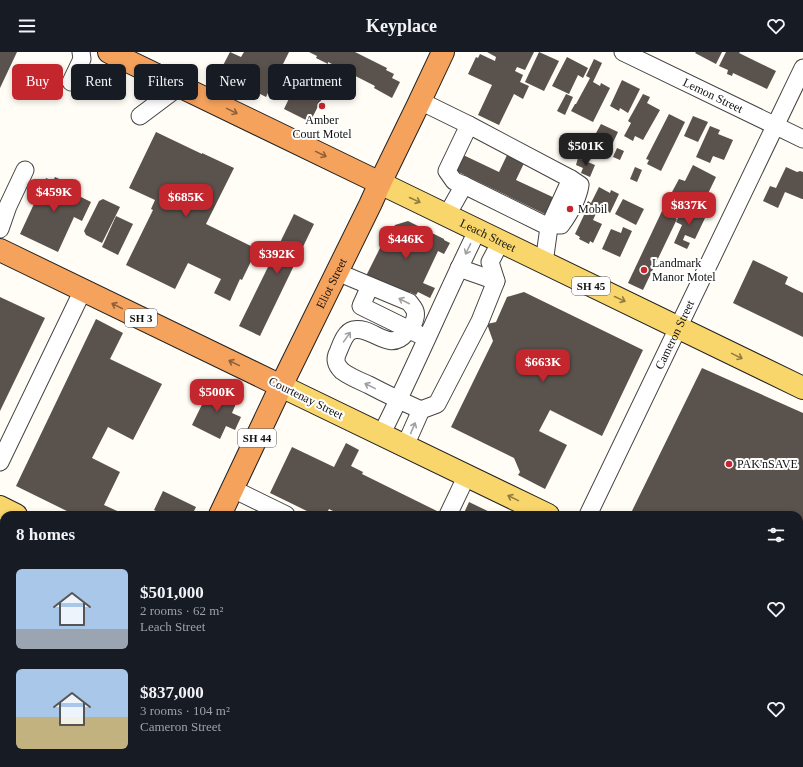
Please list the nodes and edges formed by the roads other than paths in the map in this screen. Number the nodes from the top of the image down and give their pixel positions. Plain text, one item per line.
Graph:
1 (80, 52) edge
2 (109, 52) edge
3 (443, 52) edge
4 (623, 52) edge
5 (134, 64) edge
6 (803, 68) edge
7 (70, 82) dead end
8 (198, 95) edge
9 (161, 100) edge
10 (420, 101) junction
11 (140, 116) dead end
12 (470, 125) junction
13 (775, 125) junction
14 (803, 139) edge
15 (26, 170) dead end
16 (380, 183) junction
17 (464, 186) junction
18 (447, 215) junction
19 (549, 226) junction
20 (0, 229) edge
21 (477, 231) junction
22 (501, 241) junction
23 (0, 250) edge
24 (544, 263) junction
25 (459, 268) junction
26 (337, 272) junction
27 (496, 281) junction
28 (370, 286) junction
29 (83, 290) junction
30 (678, 327) junction
31 (409, 330) junction
32 (427, 339) junction
33 (281, 386) junction
34 (803, 388) edge
35 (399, 400) junction
36 (421, 410) junction
37 (381, 435) junction
38 (405, 446) junction
39 (0, 462) edge
40 (467, 475) junction
41 (233, 490) junction
42 (222, 511) edge
43 (278, 511) edge
44 (450, 511) edge
45 (540, 511) edge
46 (590, 511) edge

1 - 7 street
2 - 5 highway, Leach Street
3 - 10 highway, Eliot Street
4 - 13 street, Lemon Street
6 - 13 street, Cameron Street
8 -> 16 highway, Leach Street
9 - 11 street
10 - 12 street
10 - 16 highway, Eliot Street
12 - 17 street
12 - 19 street
13 - 14 street, Lemon Street
13 - 30 street, Cameron Street
15 - 20 street
16 -> 18 main road, Leach Street / SH 45
16 - 26 highway, Eliot Street
17 - 18 street
17 - 19 street
18 - 21 main road, Leach Street / SH 45
19 - 24 street
21 - 22 main road, Leach Street / SH 45
21 -> 25 street
22 - 24 main road, Leach Street / SH 45
22 - 27 street
23 - 29 highway, Courtenay Street / SH 3
24 -> 30 main road, Leach Street / SH 45
25 - 27 street
25 - 32 street
26 - 28 street
26 - 33 highway, Eliot Street
27 - 36 street
31 -> 28 street
28 - 31 street
33 -> 29 highway, Courtenay Street / SH 3
29 - 39 street
30 -> 34 main road, Leach Street / SH 45
30 - 46 street, Cameron Street
31 - 32 street
35 -> 31 street
32 - 35 street
33 - 37 main road, Courtenay Street
33 - 41 highway, Eliot Street / SH 44
35 - 36 street
35 - 37 street
38 -> 36 street
37 - 38 main road, Courtenay Street
38 - 40 main road, Courtenay Street
40 - 44 street
45 -> 40 main road, Courtenay Street
41 - 42 highway, Eliot Street / SH 44
41 - 43 street

